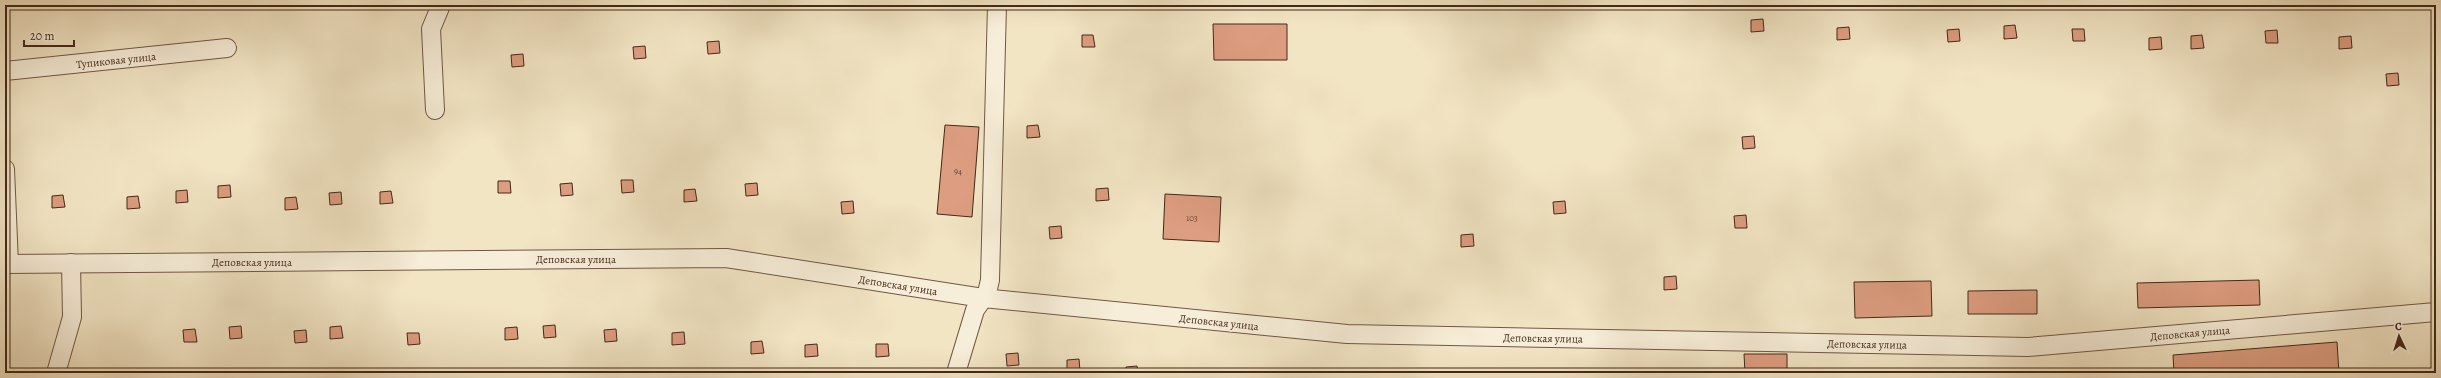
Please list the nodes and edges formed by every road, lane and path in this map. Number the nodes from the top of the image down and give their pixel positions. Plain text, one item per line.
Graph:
1 (441, 5) edge
2 (997, 5) edge
3 (227, 48) dead end
4 (5, 71) edge
5 (435, 110) dead end
6 (5, 168) edge
7 (7, 264) edge
8 (71, 264) junction
9 (983, 298) junction
10 (2436, 312) edge
11 (56, 373) edge
12 (956, 373) edge

1 - 5 street
2 - 9 street
3 - 4 street, Тупиковая улица
6 - 7 street
7 - 8 street, Деповская улица
8 - 9 street, Деповская улица
8 - 11 street
9 - 10 street, Деповская улица
9 - 12 street

